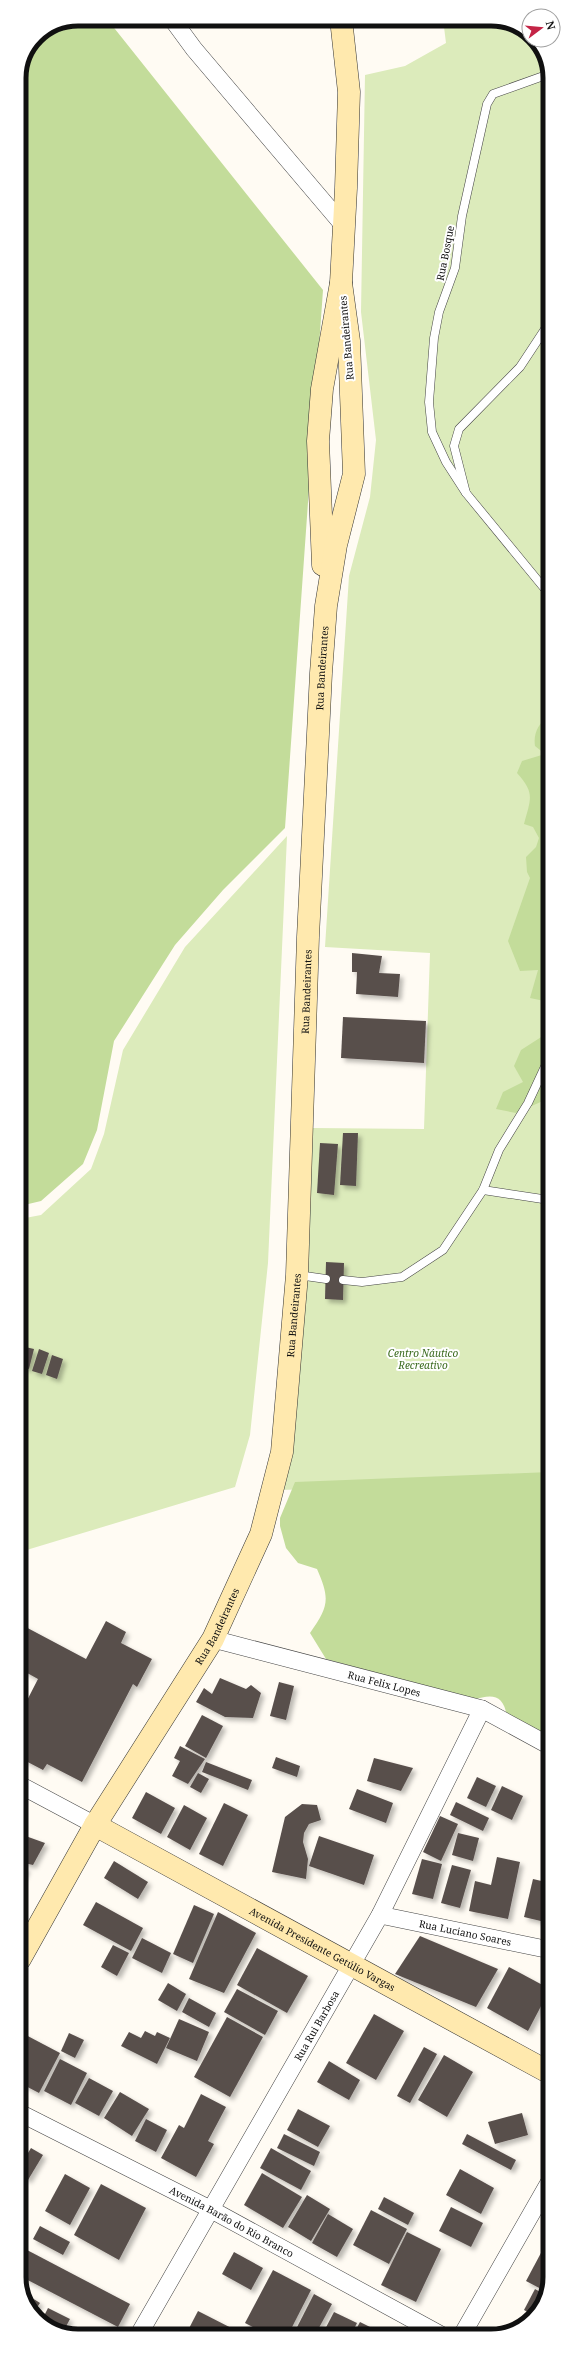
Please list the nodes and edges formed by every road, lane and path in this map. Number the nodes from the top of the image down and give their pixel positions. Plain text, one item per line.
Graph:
1 (177, 26) edge
2 (342, 26) edge
3 (543, 76) edge
4 (344, 226) junction
5 (341, 283) junction
6 (543, 332) edge
7 (466, 493) junction
8 (543, 587) edge
9 (326, 606) junction
10 (543, 1071) edge
11 (483, 1190) junction
12 (543, 1199) edge
13 (297, 1275) junction
14 (326, 1279) dead end
15 (344, 1280) dead end
16 (212, 1639) junction
17 (482, 1709) junction
18 (543, 1742) edge
19 (26, 1788) edge
20 (95, 1825) junction
21 (380, 1915) junction
22 (26, 1948) edge
23 (543, 1949) edge
24 (352, 1965) junction
25 (543, 2070) edge
26 (26, 2116) edge
27 (543, 2193) edge
28 (210, 2209) junction
29 (142, 2329) edge
30 (430, 2329) edge
31 (465, 2329) edge

1 - 4 street
2 - 4 street, Rua Bandeirantes
3 - 7 lane, Rua Bosque
4 - 5 street, Rua Bandeirantes
5 - 9 street, Rua Bandeirantes
5 - 9 street, Rua Bandeirantes
6 - 7 lane, Rua Bosque
7 - 8 lane, Rua Bosque
9 - 13 street, Rua Bandeirantes
10 - 11 lane
11 - 12 lane
11 - 15 lane
13 - 14 lane
13 - 16 street, Rua Bandeirantes
16 - 17 street, Rua Felix Lopes
16 - 20 street, Rua Bandeirantes
17 - 18 street, Rua Felix Lopes
17 - 21 street, Rua Rui Barbosa
19 - 20 street
20 - 22 street, Rua Bandeirantes
20 - 24 street, Avenida Presidente Getúlio Vargas
21 - 23 street, Rua Luciano Soares
21 - 24 street, Rua Rui Barbosa
24 - 25 street, Avenida Presidente Getúlio Vargas
24 - 28 street, Rua Rui Barbosa
26 - 28 street, Avenida Barão do Rio Branco
27 - 31 street
28 - 29 street, Rua Rui Barbosa
28 - 30 street, Avenida Barão do Rio Branco

